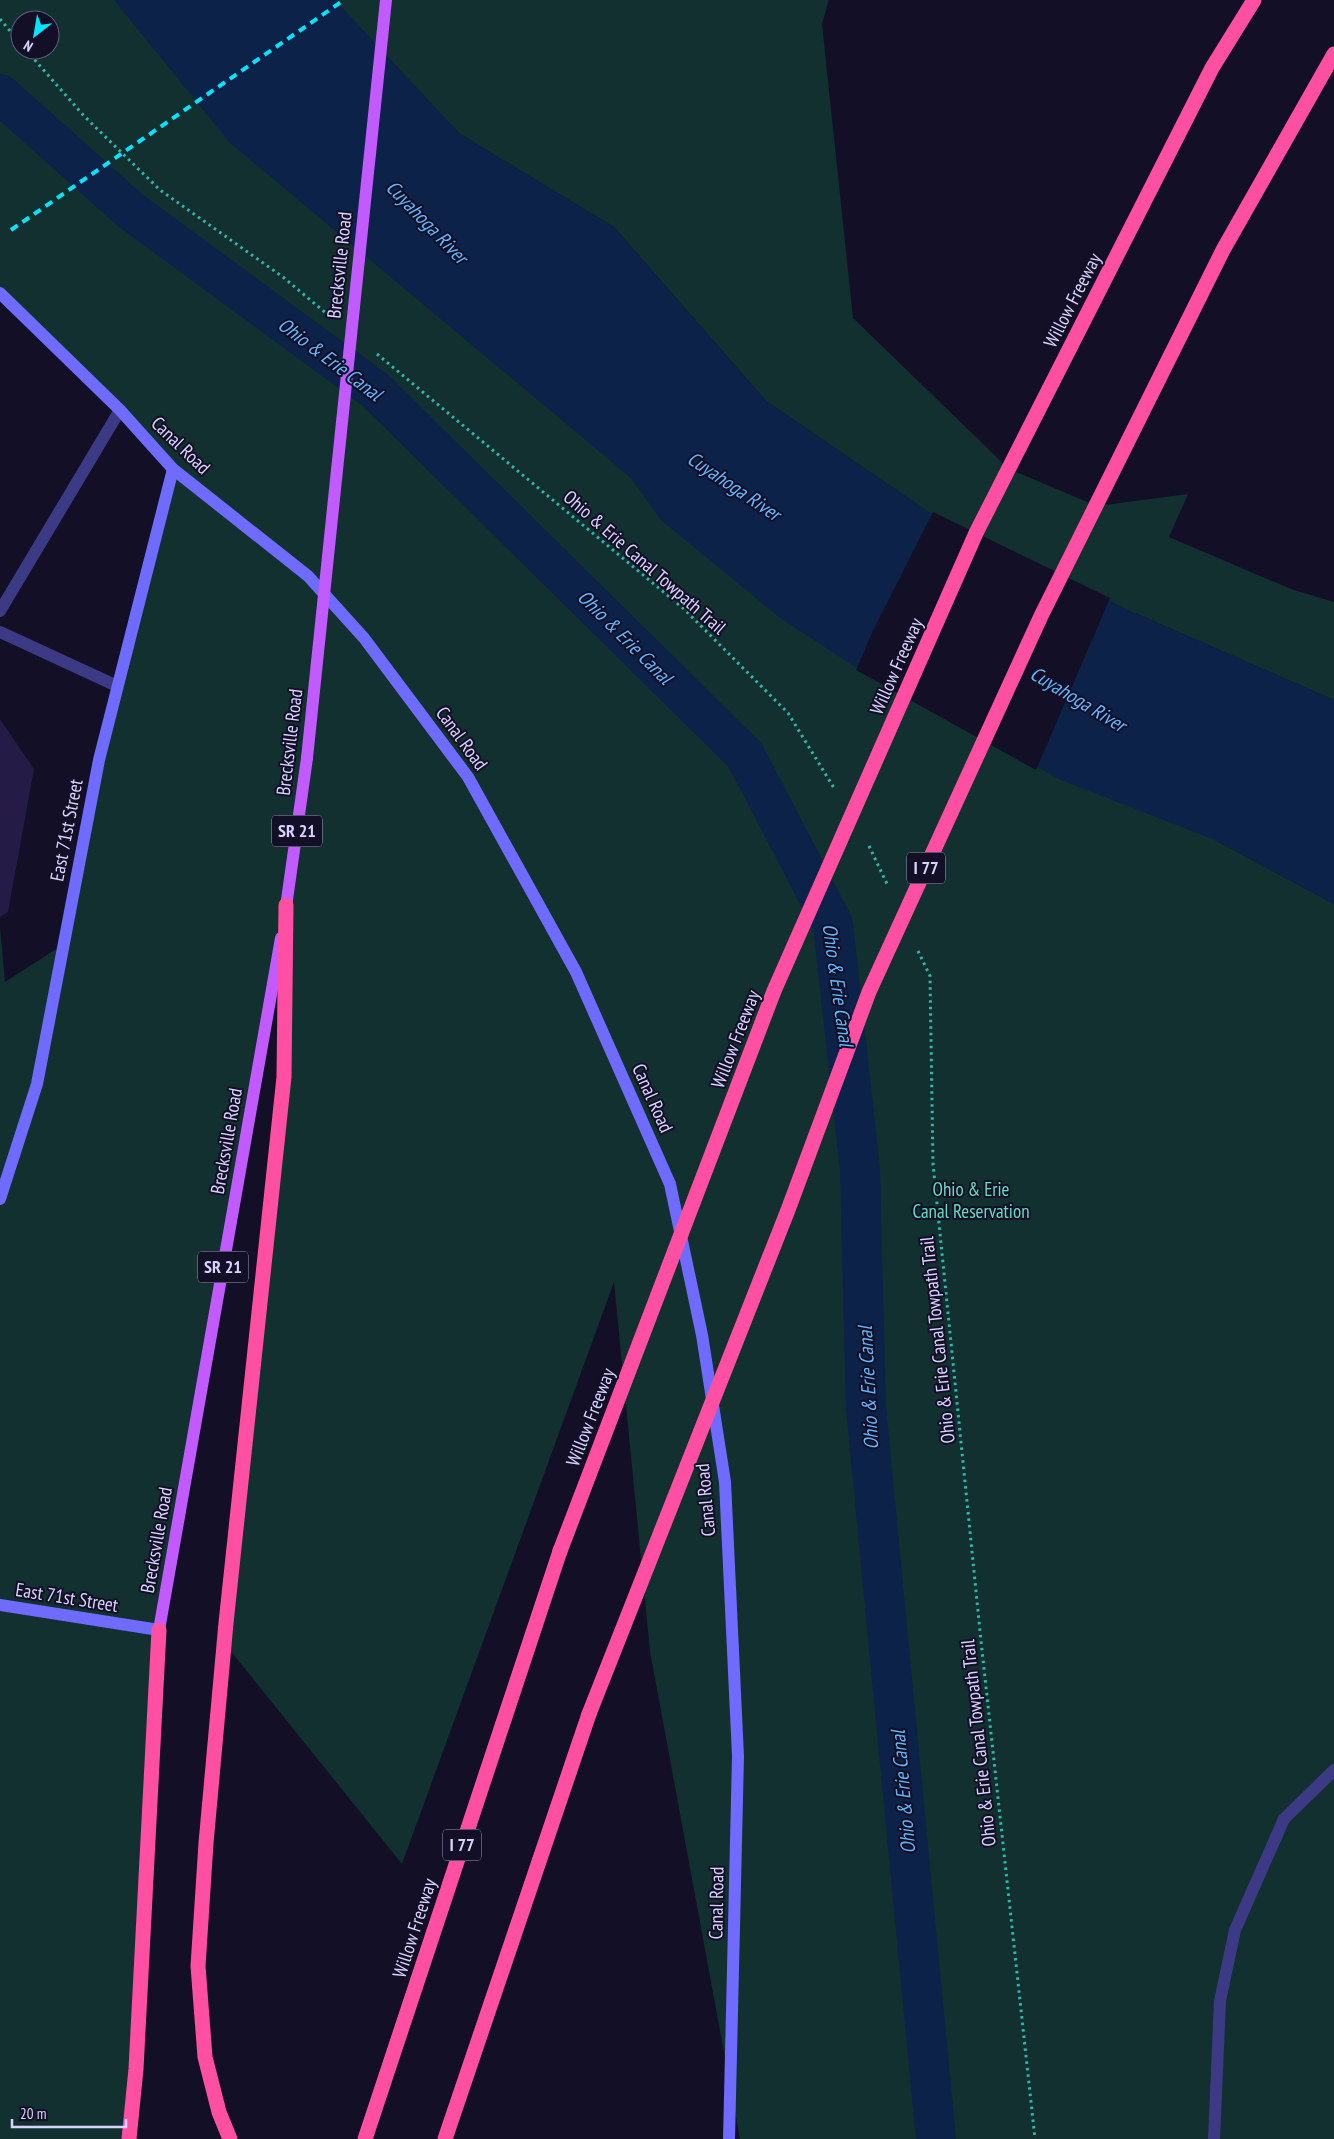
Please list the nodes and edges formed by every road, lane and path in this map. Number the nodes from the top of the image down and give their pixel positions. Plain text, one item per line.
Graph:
1 (386, 0) edge
2 (1254, 0) edge
3 (0, 19) edge
4 (10, 30) edge
5 (1334, 54) edge
6 (35, 60) edge
7 (0, 294) edge
8 (335, 320) dead end
9 (372, 350) dead end
10 (120, 410) junction
11 (173, 469) junction
12 (0, 611) edge
13 (0, 632) edge
14 (117, 686) junction
15 (837, 793) dead end
16 (866, 841) dead end
17 (892, 895) dead end
18 (286, 905) junction
19 (917, 949) dead end
20 (0, 1199) edge
21 (0, 1605) edge
22 (159, 1630) junction
23 (1334, 1770) edge
24 (129, 2139) edge
25 (230, 2139) edge
26 (365, 2139) edge
27 (445, 2139) edge
28 (729, 2139) edge
29 (1035, 2139) edge
30 (1214, 2139) edge

1 - 18 main road, Brecksville Road / SR 21, bridge
2 - 26 highway, Willow Freeway / I 77, bridge
3 - 4 path
5 - 27 highway, I 77, bridge
6 - 8 path
7 - 10 street, Canal Road
9 - 15 path, Ohio & Erie Canal Towpath Trail
10 - 11 street, Canal Road
10 - 12 lane
11 - 14 street, East 71st Street
11 - 28 street, Canal Road
13 - 14 lane
14 - 20 street, East 71st Street
16 - 17 path
18 - 22 main road, Brecksville Road / SR 21
18 - 25 highway
19 - 29 path, Ohio & Erie Canal Towpath Trail
21 - 22 street, East 71st Street
22 - 24 highway
23 - 30 lane

